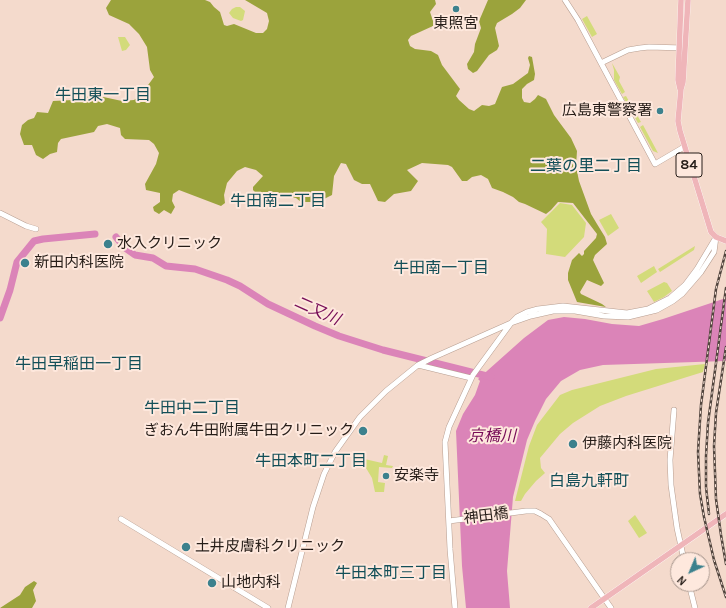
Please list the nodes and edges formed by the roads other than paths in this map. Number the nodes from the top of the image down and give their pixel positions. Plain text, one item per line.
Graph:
1 (565, 0) edge
2 (681, 0) edge
3 (688, 0) edge
4 (678, 48) junction
5 (685, 48) junction
6 (601, 63) junction
7 (681, 89) junction
8 (684, 147) junction
9 (0, 212) edge
10 (36, 229) dead end
11 (716, 238) junction
12 (726, 241) edge
13 (511, 323) junction
14 (419, 365) junction
15 (473, 374) junction
16 (674, 410) dead end
17 (726, 514) edge
18 (121, 519) dead end
19 (449, 521) junction
20 (681, 545) junction
21 (682, 552) edge
22 (691, 592) edge
23 (604, 598) junction
24 (268, 608) edge
25 (288, 608) edge
26 (455, 608) edge
27 (591, 608) edge
28 (611, 608) edge
29 (695, 608) edge

1 - 6 street
2 - 4 main road, 84
3 - 5 main road, 84
4 - 5 street
4 - 6 street
4 - 7 main road, 84
5 - 7 main road, 84
6 - 8 street
7 - 8 main road, 84
8 - 11 main road, 84
9 - 10 street
11 - 12 main road
11 - 13 street
13 - 14 street
13 - 15 street
14 - 15 street
14 - 25 street
15 - 19 street
16 - 20 street
17 - 20 main road
18 - 24 street
19 - 23 street, 神田橋
19 - 26 street
20 - 21 street
20 - 23 main road
22 - 29 street
23 - 27 main road
23 - 28 street, 神田橋

